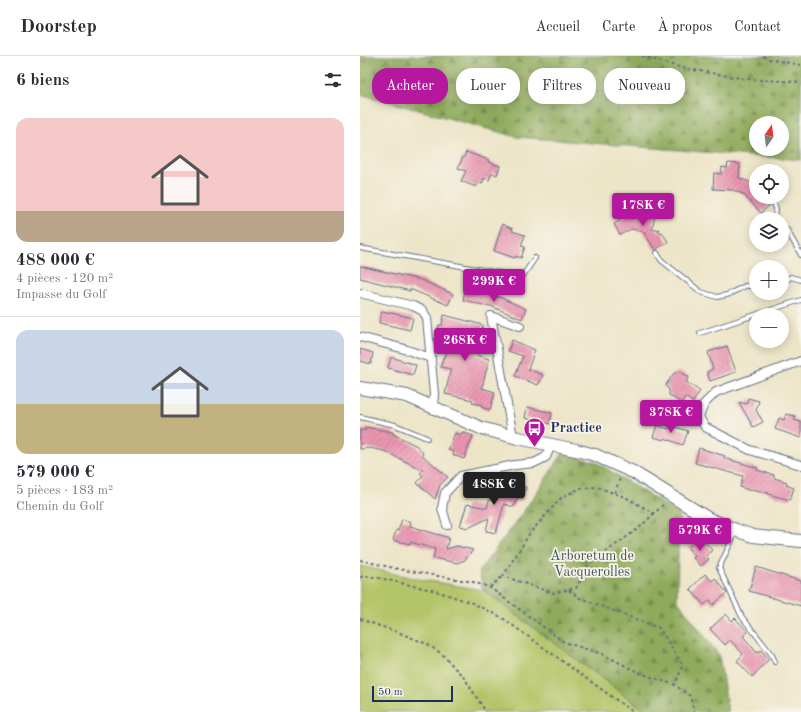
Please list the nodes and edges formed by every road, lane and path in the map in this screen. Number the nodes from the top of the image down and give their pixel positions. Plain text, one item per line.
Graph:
1 (642, 56) edge
2 (763, 56) edge
3 (801, 65) edge
4 (801, 82) edge
5 (789, 234) edge
6 (360, 248) edge
7 (657, 253) dead end
8 (801, 255) edge
9 (535, 258) dead end
10 (789, 278) edge
11 (801, 280) edge
12 (749, 286) edge
13 (360, 293) edge
14 (801, 300) edge
15 (520, 326) dead end
16 (700, 333) dead end
17 (360, 338) edge
18 (431, 358) junction
19 (801, 361) edge
20 (360, 388) edge
21 (433, 407) junction
22 (360, 417) edge
23 (513, 437) junction
24 (427, 438) dead end
25 (551, 444) junction
26 (801, 465) edge
27 (620, 478) dead end
28 (615, 493) junction
29 (672, 497) junction
30 (654, 514) junction
31 (447, 525) dead end
32 (736, 530) junction
33 (801, 541) edge
34 (360, 560) edge
35 (503, 576) junction
36 (360, 577) edge
37 (489, 587) junction
38 (569, 590) junction
39 (360, 619) edge
40 (775, 662) dead end
41 (675, 685) junction
42 (486, 712) edge
43 (633, 712) edge
44 (694, 712) edge

1 - 4 path
2 - 3 path
5 - 8 lane
6 - 9 lane
7 - 12 lane
10 - 11 lane
13 - 18 street
14 - 16 lane
15 - 23 street
17 - 18 street
18 - 21 street
19 - 26 street
20 - 21 street
21 - 23 street
22 - 24 lane
23 - 25 street
25 - 29 street
25 - 31 street
27 - 28 path
28 - 30 path
28 - 35 path
29 - 30 path
29 - 32 street
30 - 38 path
32 - 33 street
32 - 40 lane
34 - 37 path
35 - 37 path
35 - 38 path
36 - 43 path
37 - 41 path
38 - 41 path
39 - 42 path
41 - 44 path

